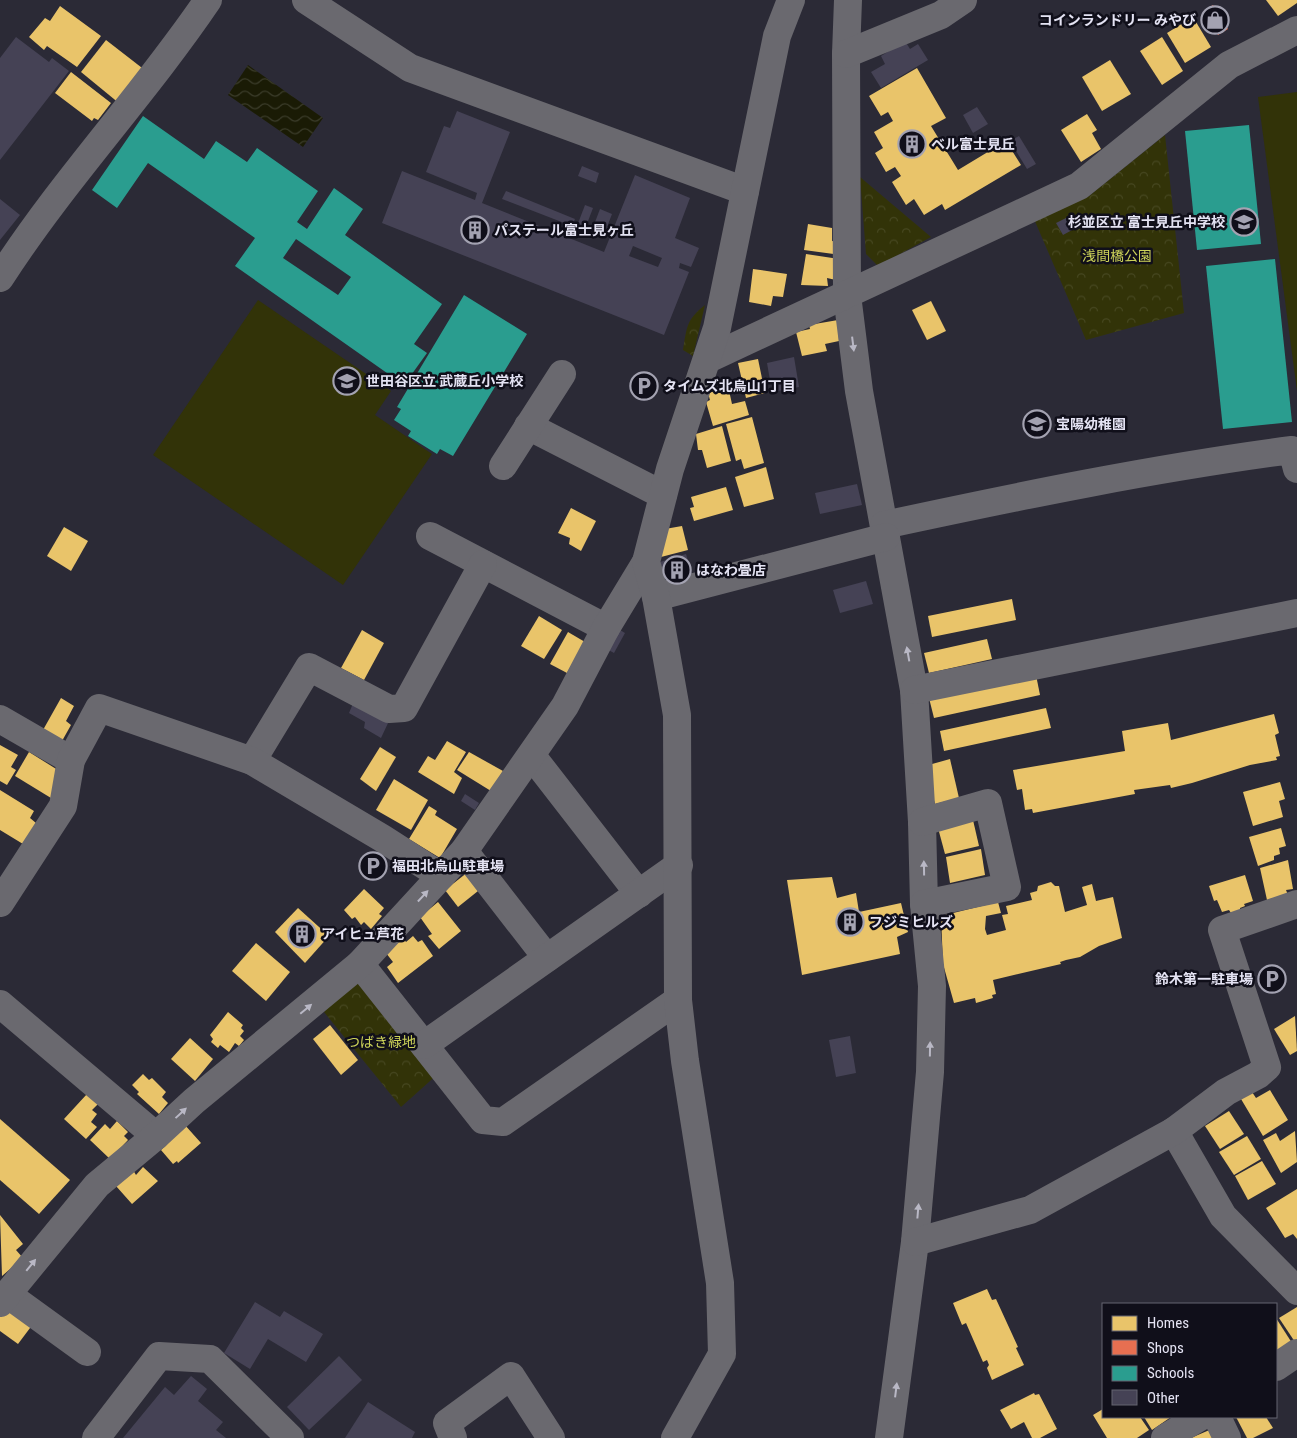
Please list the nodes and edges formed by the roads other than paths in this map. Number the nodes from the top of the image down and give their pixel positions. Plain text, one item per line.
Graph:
1 (208, 0) edge
2 (306, 0) edge
3 (791, 0) edge
4 (848, 0) edge
5 (963, 0) edge
6 (1297, 30) edge
7 (846, 54) junction
8 (744, 192) junction
9 (0, 278) edge
10 (847, 295) junction
11 (708, 359) junction
12 (562, 374) dead end
13 (528, 426) junction
14 (503, 466) dead end
15 (1297, 469) edge
16 (663, 495) junction
17 (885, 531) junction
18 (430, 536) dead end
19 (646, 562) junction
20 (483, 564) junction
21 (656, 597) junction
22 (1297, 613) edge
23 (606, 628) junction
24 (914, 690) junction
25 (0, 719) edge
26 (532, 756) junction
27 (71, 760) junction
28 (252, 761) junction
29 (922, 822) junction
30 (464, 851) junction
31 (679, 866) junction
32 (10, 867) edge
33 (441, 876) junction
34 (639, 894) junction
35 (0, 903) edge
36 (924, 904) junction
37 (1297, 904) edge
38 (547, 958) junction
39 (360, 964) junction
40 (678, 1000) junction
41 (0, 1004) edge
42 (424, 1045) junction
43 (1174, 1132) junction
44 (156, 1136) junction
45 (915, 1242) junction
46 (1297, 1291) edge
47 (4, 1299) edge
48 (87, 1352) dead end
49 (1297, 1353) edge
50 (1277, 1366) edge
51 (1198, 1418) edge
52 (1218, 1418) edge
53 (96, 1438) edge
54 (290, 1438) edge
55 (453, 1438) edge
56 (551, 1438) edge
57 (675, 1438) edge
58 (889, 1438) edge
59 (1165, 1438) edge
60 (1227, 1438) edge

1 - 9 street
2 - 8 street
3 - 8 street
4 - 7 street
5 - 7 street
6 - 10 street
7 - 10 street
8 - 11 street
10 - 11 street
10 -> 17 street
11 - 16 street
12 - 13 street
13 - 14 street
13 - 16 street
15 - 17 street
16 - 19 street
17 - 21 street
24 -> 17 street
18 - 20 street
19 - 21 street
19 - 23 street
20 - 23 street
20 - 28 street
21 - 31 street
22 - 24 street
23 - 26 street
24 - 29 street
25 - 27 street
26 - 30 street
26 - 34 street
27 - 28 street
27 - 32 street
28 - 33 street
36 -> 29 street
29 - 36 street
30 - 33 street
30 - 38 street
31 - 34 street
31 - 40 street
32 - 35 street
39 -> 33 street
34 - 38 street
45 -> 36 street
37 - 43 street
38 - 42 street
39 - 42 street
44 -> 39 street
40 - 42 street
40 - 57 street
41 - 44 street
43 - 45 street
43 - 46 street
47 -> 44 street
58 -> 45 street
47 - 48 street
49 - 50 street
51 - 59 street
52 - 60 street
53 - 54 street
55 - 56 street

